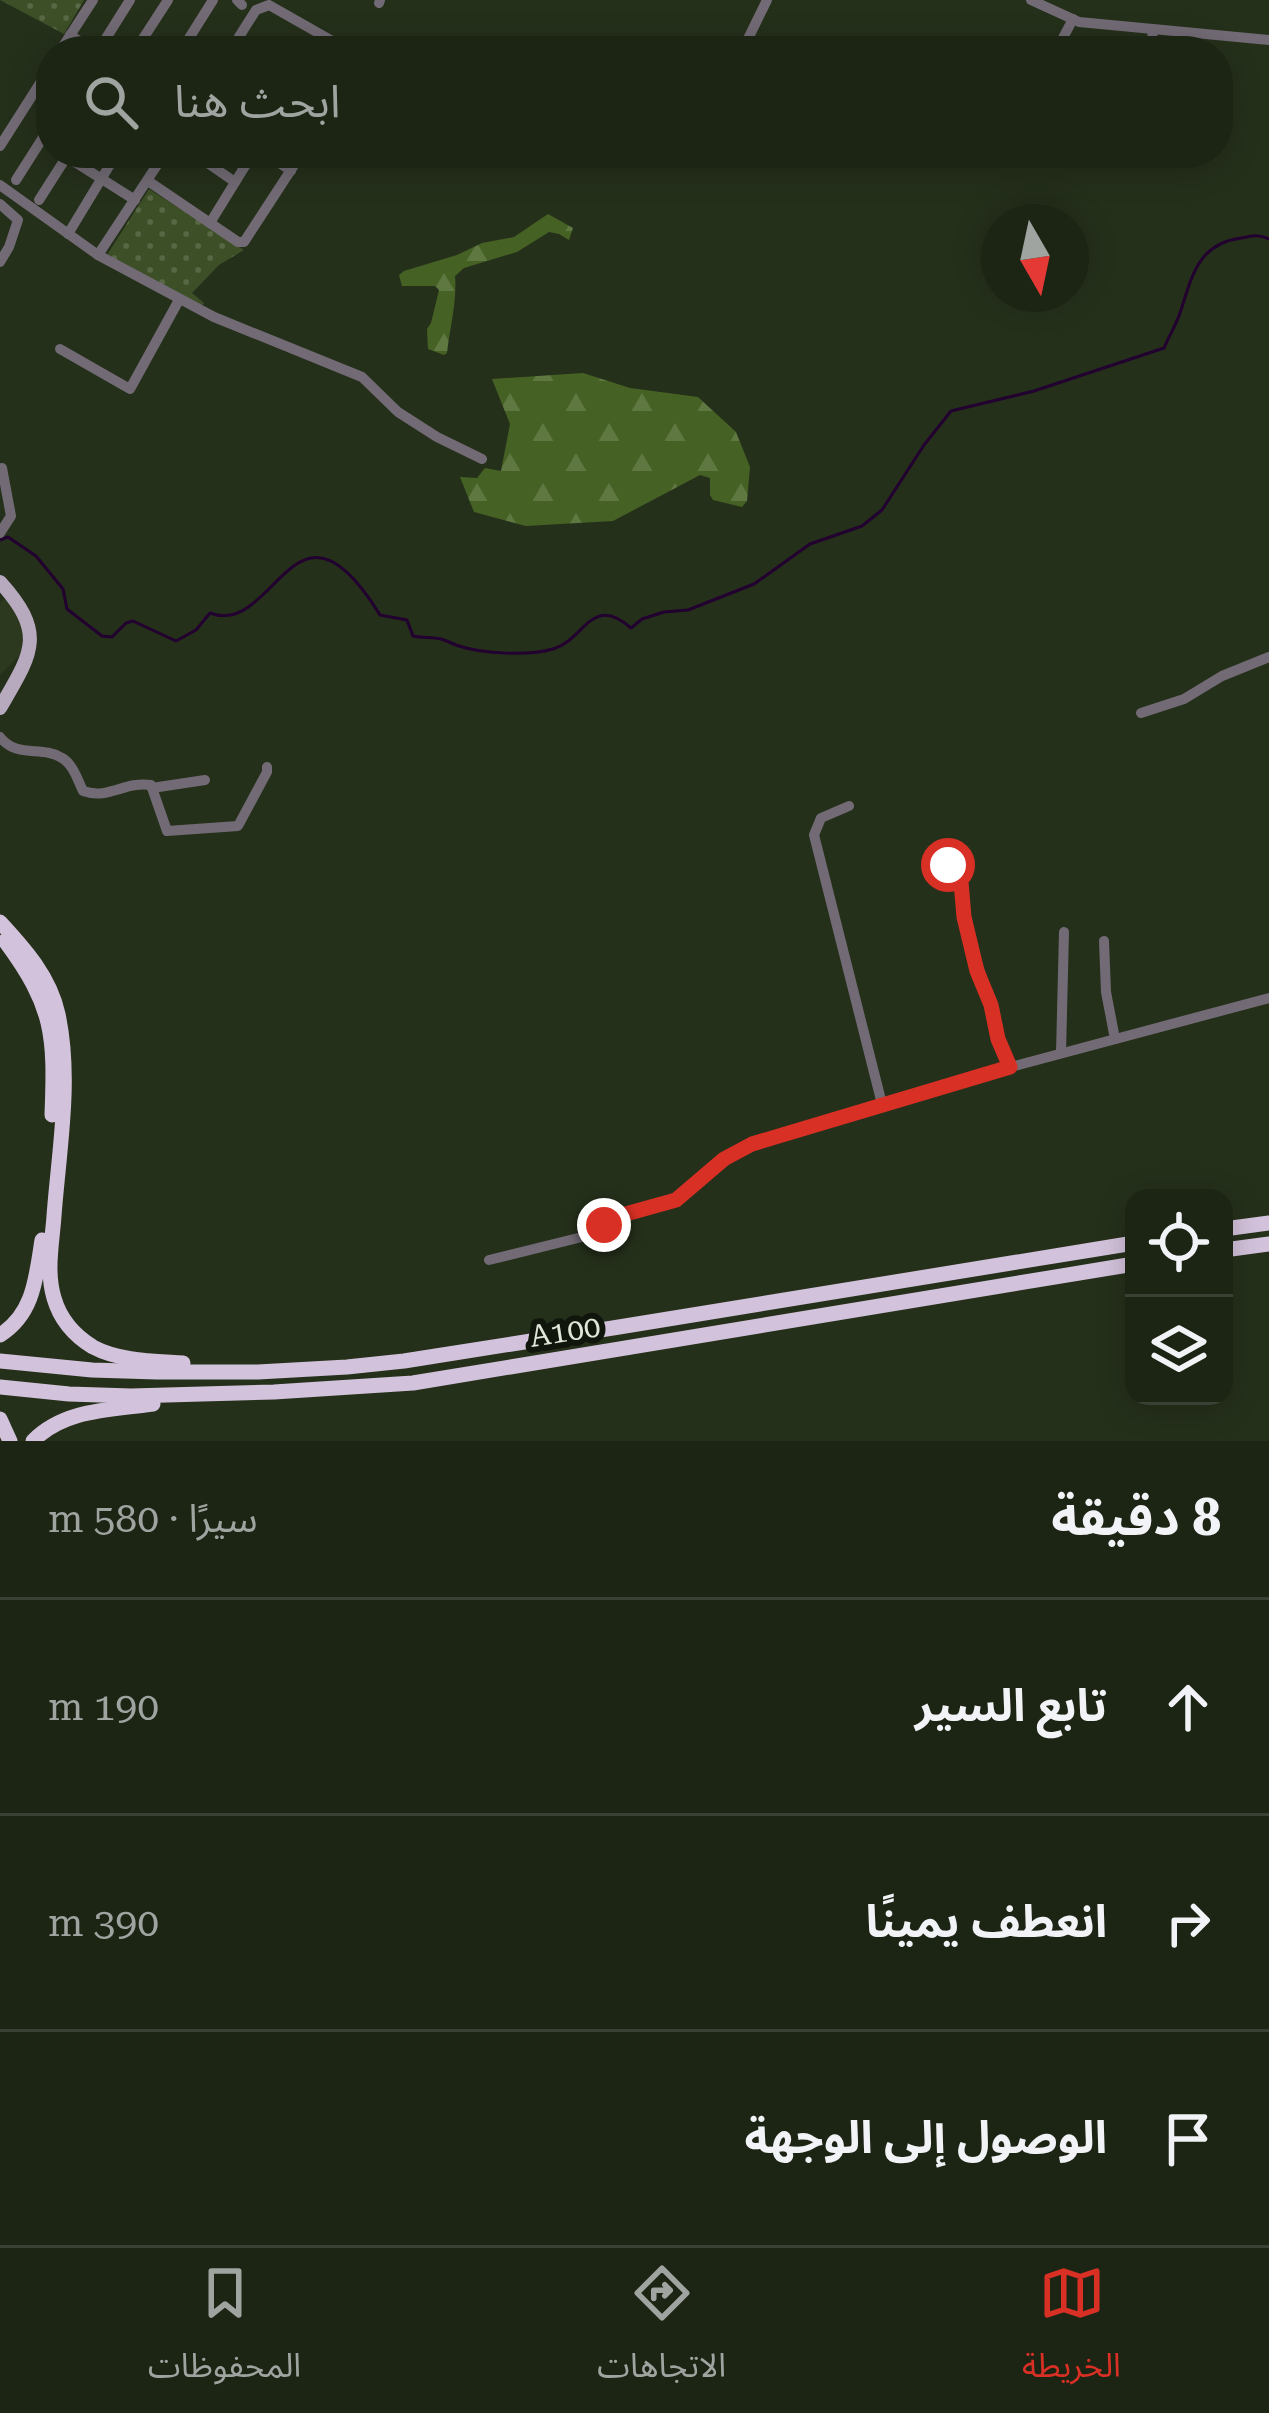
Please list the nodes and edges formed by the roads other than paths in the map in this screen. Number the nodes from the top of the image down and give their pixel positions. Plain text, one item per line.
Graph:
1 (93, 0) edge
2 (130, 0) edge
3 (168, 0) edge
4 (213, 0) edge
5 (767, 0) edge
6 (1031, 0) edge
7 (1073, 19) junction
8 (1153, 29) junction
9 (70, 35) edge
10 (106, 36) edge
11 (145, 36) edge
12 (190, 36) edge
13 (240, 36) edge
14 (323, 36) edge
15 (749, 36) edge
16 (1064, 36) edge
17 (1152, 36) edge
18 (1227, 36) edge
19 (1233, 37) edge
20 (1269, 40) edge
21 (36, 89) edge
22 (0, 146) edge
23 (36, 146) edge
24 (60, 168) edge
25 (86, 168) edge
26 (108, 168) edge
27 (155, 168) edge
28 (215, 168) edge
29 (244, 168) edge
30 (286, 168) edge
31 (292, 168) edge
32 (290, 171) junction
33 (101, 179) junction
34 (148, 181) junction
35 (235, 182) junction
36 (4, 191) edge
37 (39, 200) dead end
38 (135, 200) junction
39 (210, 223) junction
40 (68, 233) junction
41 (98, 255) junction
42 (0, 262) edge
43 (179, 300) junction
44 (60, 349) dead end
45 (482, 459) dead end
46 (2, 468) edge
47 (1, 532) edge
48 (0, 582) edge
49 (1269, 657) edge
50 (0, 708) edge
51 (1142, 712) dead end
52 (0, 737) edge
53 (267, 767) dead end
54 (205, 780) dead end
55 (152, 788) junction
56 (849, 806) dead end
57 (948, 865) dead end
58 (0, 922) edge
59 (1064, 932) dead end
60 (0, 934) edge
61 (1104, 941) dead end
62 (1269, 998) edge
63 (1115, 1039) junction
64 (1061, 1053) junction
65 (1010, 1067) junction
66 (882, 1104) junction
67 (1269, 1223) edge
68 (1233, 1228) edge
69 (1125, 1244) edge
70 (1269, 1244) edge
71 (1233, 1249) edge
72 (489, 1260) dead end
73 (1125, 1265) edge
74 (0, 1335) edge
75 (462, 1352) junction
76 (0, 1361) edge
77 (413, 1383) junction
78 (0, 1387) edge
79 (0, 1419) edge
80 (10, 1441) edge
81 (33, 1441) edge

1 - 9 street
2 - 10 street
3 - 11 street
4 - 12 street
5 - 15 street
6 - 7 street
7 - 8 street
7 - 16 street
8 - 17 street
8 - 18 street
13 - 14 street
19 - 20 street
21 - 22 street
23 - 36 street
24 - 37 street
25 - 33 street
26 - 33 street
27 - 34 street
28 - 35 street
29 - 35 street
30 - 32 street
31 - 32 street
32 - 39 street
33 - 38 street
33 - 40 street
34 - 38 street
34 - 39 street
35 - 39 street
36 - 40 street
36 - 42 street
38 - 41 street
40 - 41 street
41 - 43 street
43 - 44 street
43 - 45 street
46 - 47 street
48 - 50 main road
49 - 51 street
52 - 55 street
53 - 55 street
54 - 55 street
56 - 66 street
57 - 65 street
58 - 75 highway
59 - 64 street
60 - 74 highway
61 - 63 street
62 - 63 street
63 - 64 street
64 - 65 street
65 - 66 street
66 - 72 street
67 - 68 highway
69 - 75 highway, A100
70 - 71 highway
73 - 77 highway, A100 / A100
75 - 76 highway, A100
77 - 78 highway, A100 / A100
77 - 81 highway
79 - 80 highway

